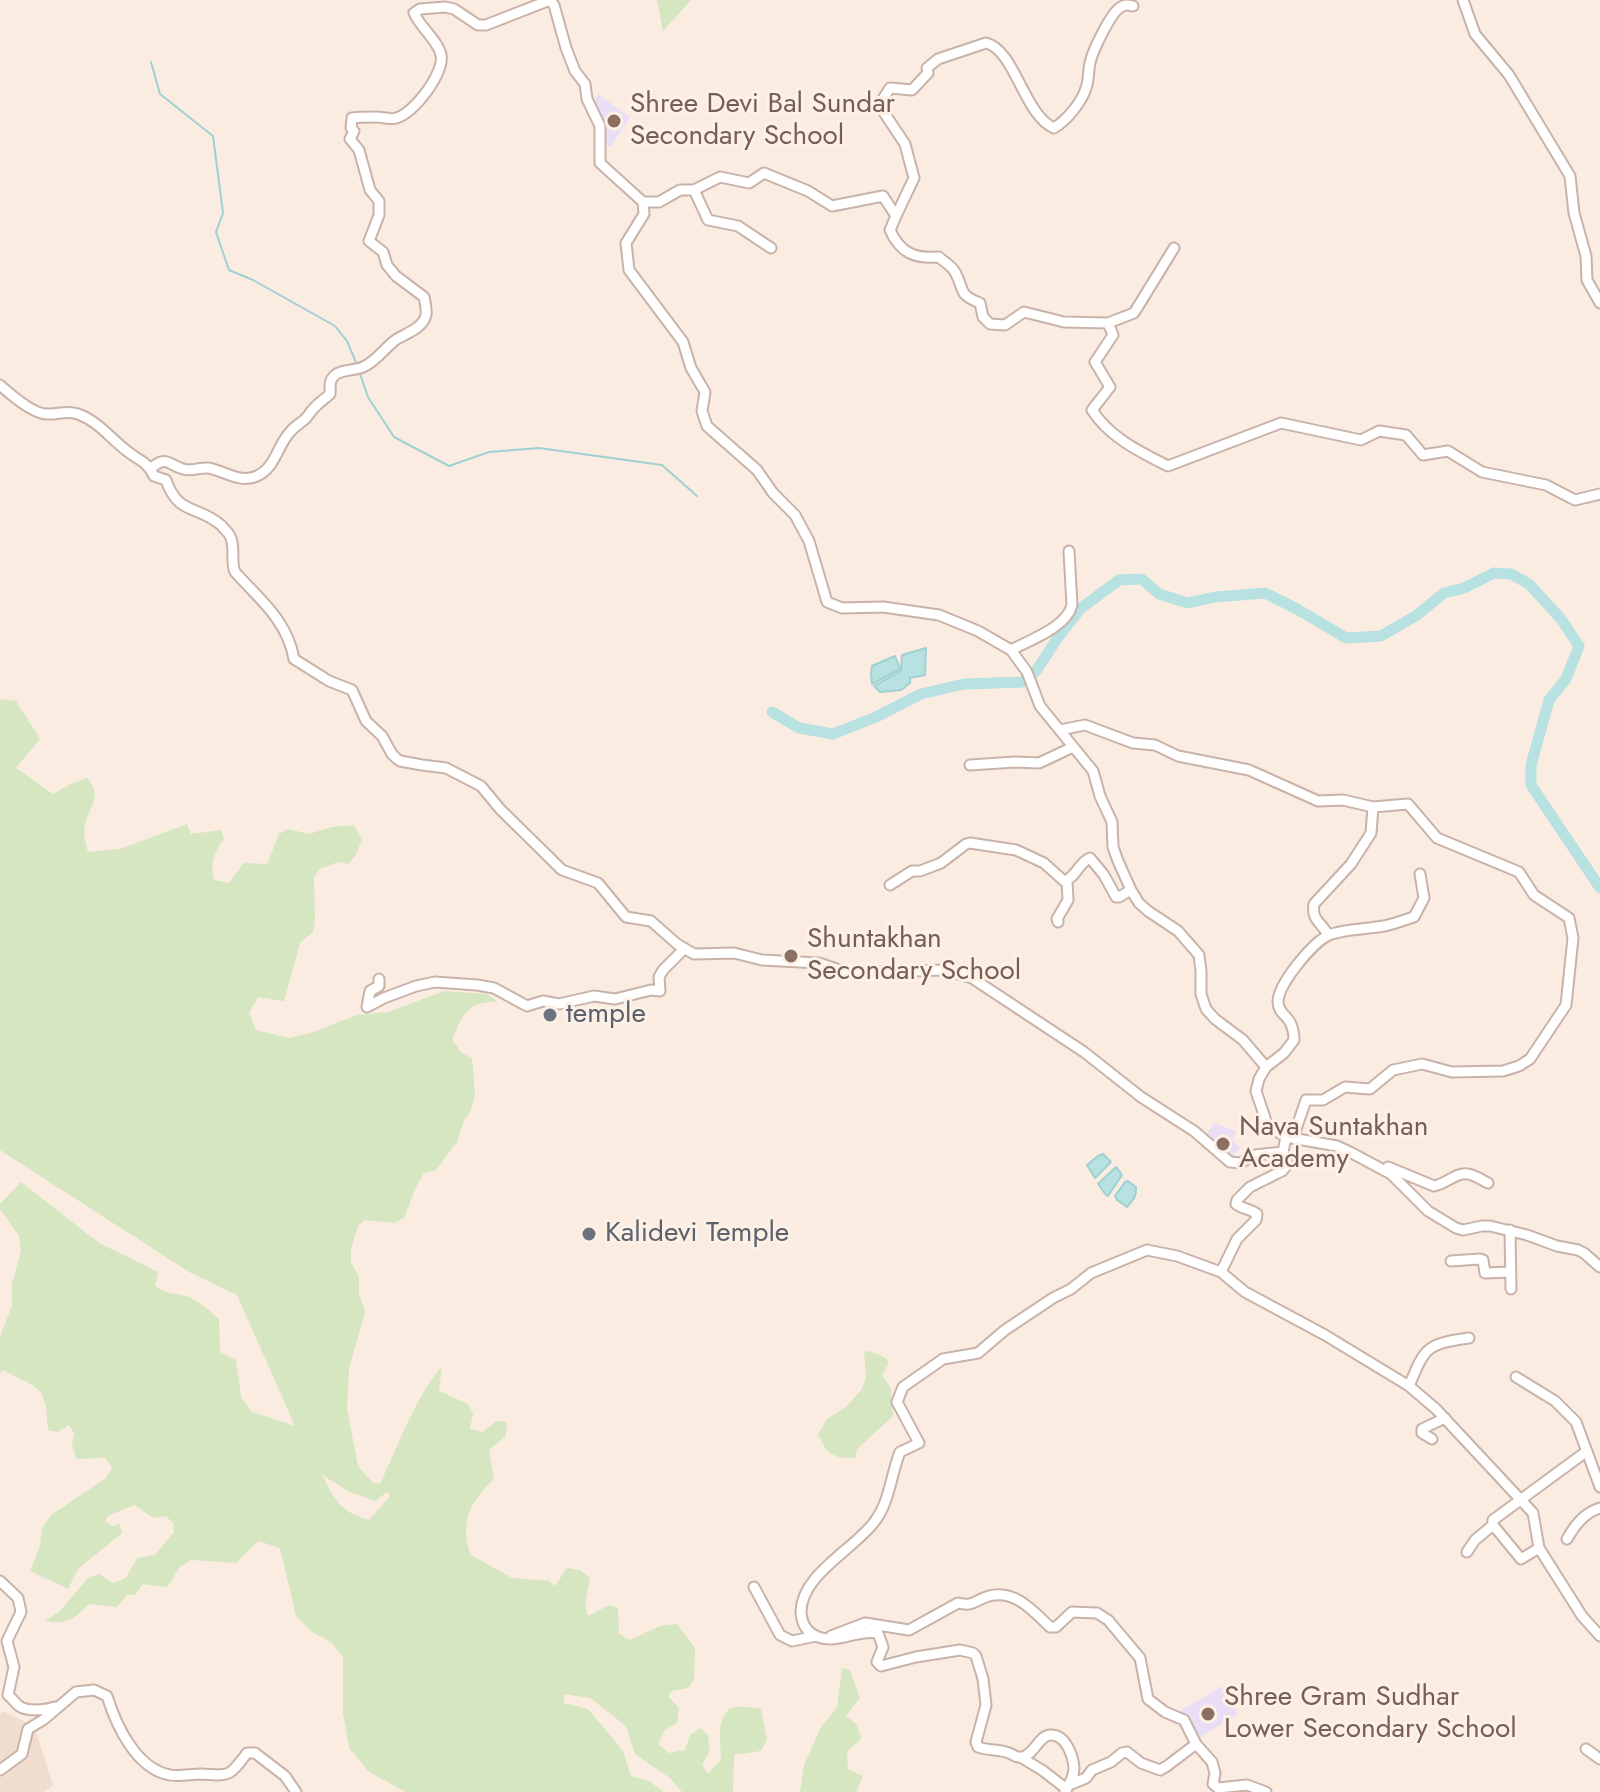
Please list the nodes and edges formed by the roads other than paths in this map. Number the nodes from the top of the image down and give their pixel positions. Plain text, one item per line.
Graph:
1 (550, 0) edge
2 (1463, 0) edge
3 (1133, 6) dead end
4 (694, 190) junction
5 (643, 202) junction
6 (896, 216) junction
7 (771, 248) dead end
8 (1174, 248) dead end
9 (1600, 303) edge
10 (1108, 323) junction
11 (0, 385) edge
12 (150, 469) junction
13 (1600, 494) edge
14 (1069, 551) dead end
15 (1011, 650) junction
16 (1060, 730) junction
17 (1073, 747) junction
18 (970, 765) dead end
19 (1373, 807) junction
20 (1420, 874) dead end
21 (1067, 881) junction
22 (890, 885) dead end
23 (1131, 890) junction
24 (1058, 922) dead end
25 (1328, 935) junction
26 (684, 949) junction
27 (379, 979) dead end
28 (1266, 1067) junction
29 (1286, 1137) junction
30 (1283, 1152) junction
31 (1362, 1159) junction
32 (1488, 1183) dead end
33 (1510, 1230) junction
34 (1451, 1261) dead end
35 (1600, 1267) edge
36 (1221, 1272) junction
37 (1510, 1272) junction
38 (1511, 1289) dead end
39 (1469, 1338) dead end
40 (1516, 1377) dead end
41 (1409, 1386) junction
42 (1445, 1418) junction
43 (1432, 1439) dead end
44 (1587, 1451) junction
45 (1600, 1487) edge
46 (1521, 1498) junction
47 (1600, 1508) edge
48 (1493, 1525) junction
49 (1567, 1539) dead end
50 (1539, 1548) junction
51 (1467, 1552) dead end
52 (0, 1581) edge
53 (754, 1587) dead end
54 (1600, 1636) edge
55 (820, 1637) junction
56 (62, 1704) junction
57 (1196, 1744) junction
58 (1586, 1749) dead end
59 (1022, 1758) junction
60 (1600, 1759) edge
61 (0, 1770) edge
62 (1067, 1788) edge
63 (296, 1792) edge
64 (1266, 1792) edge

1 - 5 street
1 - 12 street
2 - 9 street
3 - 6 street
4 - 5 street
4 - 6 street
4 - 7 street
5 - 15 street
6 - 10 street
8 - 10 street
10 - 13 street
11 - 12 street
12 - 26 street
14 - 15 street
15 - 16 street
16 - 17 street
16 - 19 street
17 - 18 street
17 - 23 street
19 - 25 street
19 - 29 street
20 - 25 street
21 - 22 street
21 - 23 street
21 - 24 street
23 - 28 street
25 - 28 street
26 - 27 street
26 - 30 street
28 - 29 street
29 - 30 street
29 - 31 street
30 - 36 street
31 - 32 street
31 - 33 street
33 - 35 street
33 - 37 street
34 - 37 street
36 - 41 street
36 - 55 street
37 - 38 street
39 - 41 street
40 - 44 street
41 - 42 street
42 - 43 street
42 - 46 street
44 - 45 street
44 - 46 street
46 - 48 street
46 - 50 street
47 - 49 street
48 - 50 street
48 - 51 street
50 - 54 street
52 - 56 street
53 - 55 street
55 - 57 street
55 - 59 street
56 - 61 street
56 - 63 street
57 - 62 street
57 - 64 street
58 - 60 street
59 - 62 street
59 - 62 street

